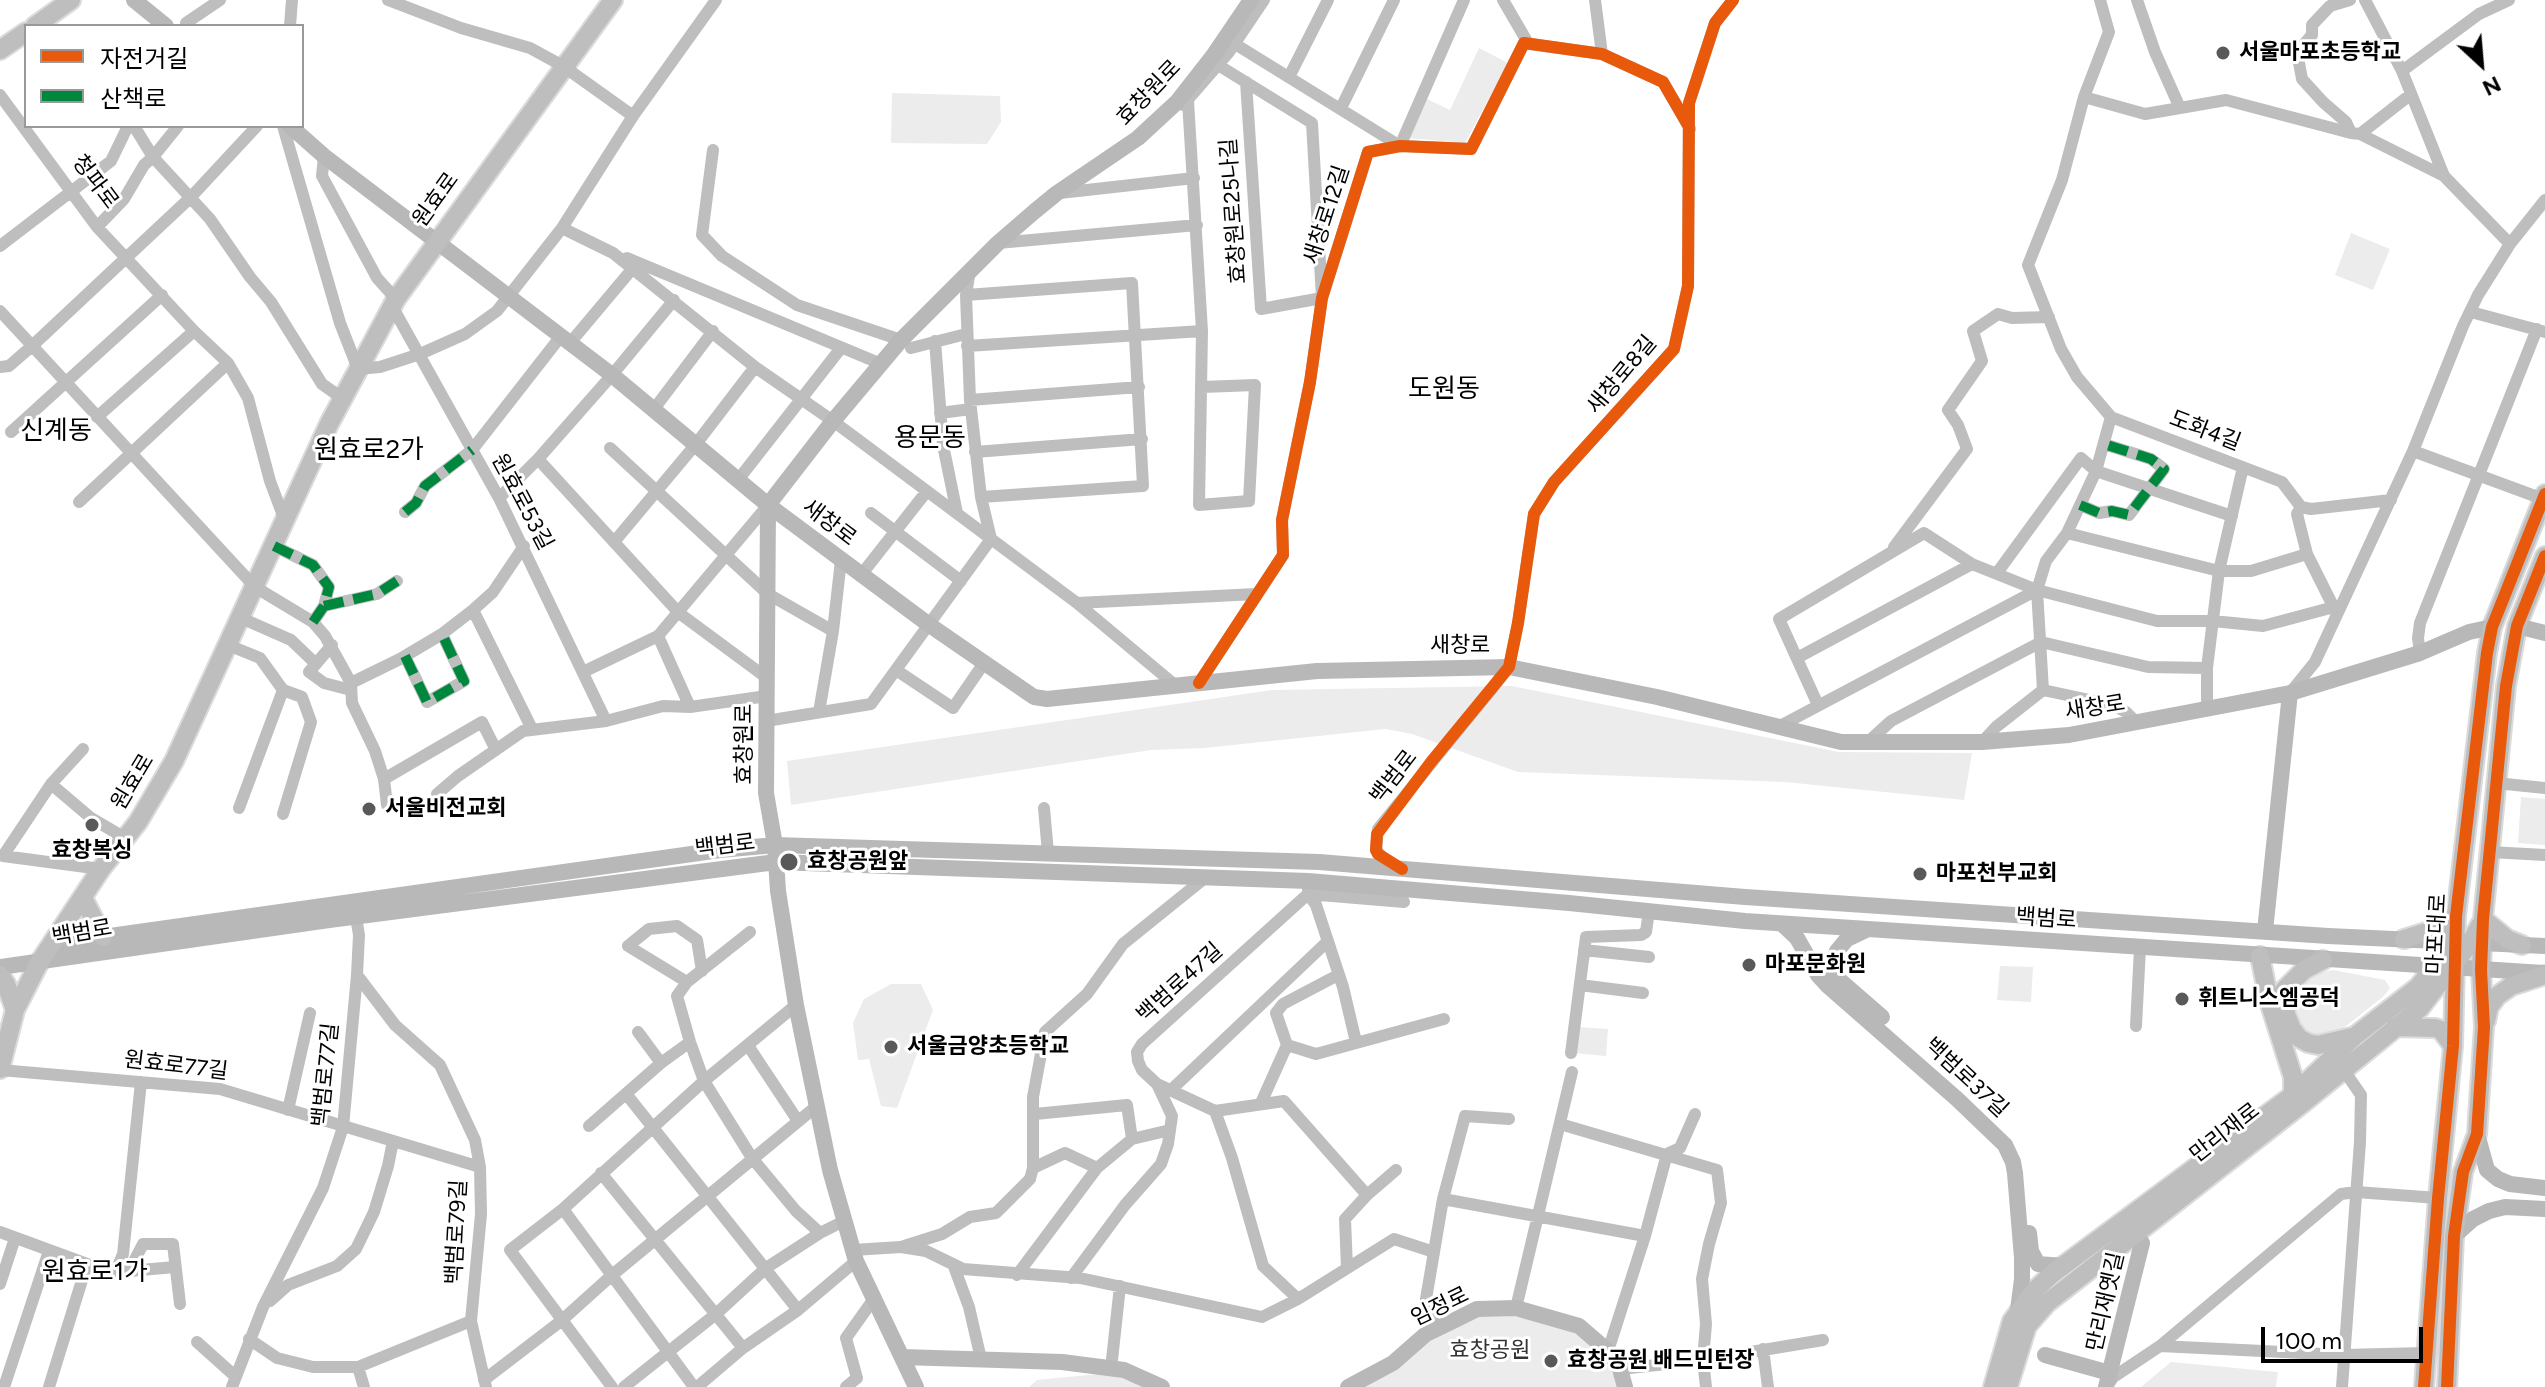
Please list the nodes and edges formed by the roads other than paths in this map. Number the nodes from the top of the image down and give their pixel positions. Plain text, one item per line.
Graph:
1 (71, 0) edge
2 (134, 0) edge
3 (220, 0) edge
4 (292, 0) edge
5 (388, 0) edge
6 (613, 0) edge
7 (716, 0) edge
8 (1251, 0) edge
9 (1264, 0) edge
10 (1328, 0) edge
11 (1394, 0) edge
12 (1464, 0) edge
13 (1503, 0) edge
14 (1595, 0) edge
15 (1733, 0) edge
16 (2100, 0) edge
17 (2137, 0) edge
18 (2350, 0) edge
19 (2365, 0) edge
20 (2509, 0) edge
21 (186, 23) dead end
22 (38, 24) edge
23 (164, 24) edge
24 (290, 24) edge
25 (24, 33) edge
26 (1528, 43) junction
27 (1235, 44) junction
28 (0, 50) edge
29 (1602, 54) junction
30 (1218, 65) junction
31 (563, 66) junction
32 (2402, 71) junction
33 (1289, 77) junction
34 (1246, 82) junction
35 (0, 95) edge
36 (2410, 95) junction
37 (2084, 97) junction
38 (1188, 101) junction
39 (1341, 108) junction
40 (2180, 108) junction
41 (633, 116) junction
42 (127, 128) edge
43 (135, 128) edge
44 (176, 128) edge
45 (255, 128) edge
46 (284, 128) edge
47 (292, 128) edge
48 (1690, 129) junction
49 (2356, 133) junction
50 (1138, 138) junction
51 (1400, 146) junction
52 (713, 150) dead end
53 (324, 156) junction
54 (153, 157) junction
55 (2444, 176) junction
56 (1194, 178) junction
57 (71, 193) junction
58 (1057, 193) junction
59 (190, 198) junction
60 (2545, 200) edge
61 (1197, 225) junction
62 (97, 227) junction
63 (562, 228) junction
64 (436, 241) junction
65 (998, 243) junction
66 (2510, 244) junction
67 (0, 246) edge
68 (613, 253) junction
69 (125, 258) junction
70 (633, 268) junction
71 (970, 270) junction
72 (162, 295) junction
73 (966, 295) junction
74 (509, 297) junction
75 (1322, 298) junction
76 (674, 300) junction
77 (394, 303) junction
78 (0, 311) edge
79 (2471, 312) junction
80 (2049, 317) junction
81 (194, 331) junction
82 (713, 331) junction
83 (1202, 331) junction
84 (2541, 331) edge
85 (1135, 336) junction
86 (566, 340) junction
87 (967, 340) junction
88 (935, 341) junction
89 (906, 344) junction
90 (32, 346) junction
91 (841, 348) junction
92 (420, 354) junction
93 (228, 363) junction
94 (879, 363) junction
95 (755, 367) junction
96 (358, 369) junction
97 (3, 370) edge
98 (612, 375) junction
99 (65, 383) junction
100 (1139, 387) junction
101 (1202, 387) junction
102 (342, 398) junction
103 (802, 399) junction
104 (970, 404) junction
105 (654, 409) junction
106 (940, 413) junction
107 (97, 417) junction
108 (2111, 417) junction
109 (833, 421) junction
110 (11, 432) dead end
111 (1142, 439) junction
112 (696, 444) junction
113 (2104, 444) junction
114 (610, 448) dead end
115 (472, 450) junction
116 (2413, 451) junction
117 (975, 452) junction
118 (130, 454) junction
119 (538, 459) junction
120 (2243, 467) junction
121 (2096, 471) junction
122 (2480, 475) junction
123 (738, 480) junction
124 (2150, 489) junction
125 (657, 490) junction
126 (927, 491) junction
127 (981, 497) junction
128 (2544, 497) edge
129 (499, 498) junction
130 (2391, 500) junction
131 (79, 502) dead end
132 (768, 505) junction
133 (2080, 505) junction
134 (2301, 507) junction
135 (405, 512) dead end
136 (871, 513) dead end
137 (957, 513) junction
138 (2232, 516) junction
139 (285, 521) junction
140 (896, 532) junction
141 (2067, 533) junction
142 (991, 539) junction
143 (614, 542) junction
144 (274, 546) junction
145 (524, 546) junction
146 (1890, 553) junction
147 (2307, 554) junction
148 (725, 556) junction
149 (2545, 556) edge
150 (841, 560) junction
151 (1972, 564) junction
152 (2219, 571) junction
153 (1997, 573) junction
154 (861, 575) junction
155 (397, 581) dead end
156 (961, 581) junction
157 (255, 587) junction
158 (2037, 590) junction
159 (768, 594) junction
160 (1256, 594) junction
161 (1077, 603) junction
162 (324, 606) junction
163 (473, 610) junction
164 (2336, 611) junction
165 (679, 613) junction
166 (241, 618) junction
167 (2213, 621) junction
168 (313, 622) junction
169 (928, 624) junction
170 (2517, 626) junction
171 (2492, 627) junction
172 (833, 631) junction
173 (2545, 633) edge
174 (442, 634) junction
175 (658, 636) junction
176 (2041, 642) junction
177 (228, 645) junction
178 (332, 645) junction
179 (2420, 653) junction
180 (405, 656) junction
181 (1797, 658) junction
182 (315, 663) junction
183 (984, 663) junction
184 (1509, 667) junction
185 (2207, 668) junction
186 (896, 670) junction
187 (583, 672) junction
188 (767, 678) junction
189 (1199, 683) junction
190 (1175, 685) junction
191 (351, 687) junction
192 (283, 690) junction
193 (2043, 690) junction
194 (2290, 693) junction
195 (767, 696) junction
196 (1818, 705) junction
197 (690, 707) junction
198 (2207, 709) junction
199 (819, 712) junction
200 (606, 721) junction
201 (766, 721) junction
202 (2137, 723) junction
203 (1778, 727) junction
204 (532, 729) junction
205 (1868, 742) junction
206 (1982, 742) junction
207 (83, 749) dead end
208 (496, 750) junction
209 (384, 779) junction
210 (2496, 783) junction
211 (51, 784) junction
212 (2545, 788) edge
213 (437, 794) dead end
214 (387, 805) dead end
215 (239, 808) dead end
216 (1044, 808) dead end
217 (283, 814) dead end
218 (125, 838) junction
219 (775, 845) junction
220 (1376, 850) junction
221 (2490, 852) junction
222 (1048, 853) junction
223 (2545, 855) edge
224 (677, 856) junction
225 (864, 856) junction
226 (776, 862) junction
227 (1319, 862) junction
228 (1346, 864) junction
229 (101, 869) junction
230 (1402, 869) junction
231 (680, 873) junction
232 (1206, 877) junction
233 (1308, 887) junction
234 (392, 896) junction
235 (1745, 897) junction
236 (83, 898) junction
237 (1404, 902) dead end
238 (347, 903) junction
239 (1649, 911) junction
240 (2009, 914) junction
241 (2456, 916) junction
242 (357, 918) junction
243 (2483, 919) junction
244 (1745, 921) junction
245 (1782, 924) junction
246 (1867, 930) junction
247 (2265, 931) junction
248 (750, 932) dead end
249 (2009, 939) junction
250 (2404, 939) junction
251 (111, 941) junction
252 (1328, 941) junction
253 (2463, 942) junction
254 (2522, 945) junction
255 (2545, 946) edge
256 (2140, 948) junction
257 (1584, 950) junction
258 (2260, 956) junction
259 (1649, 957) dead end
260 (2323, 960) junction
261 (39, 963) junction
262 (2445, 966) junction
263 (0, 967) edge
264 (2481, 970) junction
265 (702, 971) junction
266 (2545, 974) edge
267 (0, 975) edge
268 (357, 975) junction
269 (1338, 975) junction
270 (687, 982) junction
271 (1580, 985) junction
272 (1643, 993) dead end
273 (796, 1005) junction
274 (15, 1010) junction
275 (310, 1013) dead end
276 (1444, 1019) dead end
277 (2136, 1026) dead end
278 (2395, 1027) junction
279 (2484, 1027) junction
280 (638, 1032) dead end
281 (2355, 1036) junction
282 (690, 1042) junction
283 (1356, 1042) junction
284 (1287, 1045) junction
285 (2453, 1046) junction
286 (749, 1047) junction
287 (1571, 1053) dead end
288 (661, 1063) junction
289 (0, 1069) edge
290 (2343, 1069) junction
291 (1572, 1072) dead end
292 (704, 1081) junction
293 (141, 1082) junction
294 (1157, 1084) junction
295 (1171, 1090) junction
296 (627, 1095) junction
297 (2293, 1095) junction
298 (1261, 1103) junction
299 (818, 1105) junction
300 (288, 1110) junction
301 (1215, 1111) junction
302 (1035, 1114) junction
303 (1695, 1114) dead end
304 (1509, 1119) dead end
305 (798, 1121) junction
306 (1560, 1124) junction
307 (589, 1126) dead end
308 (343, 1127) junction
309 (653, 1127) junction
310 (1170, 1130) junction
311 (2477, 1134) junction
312 (1132, 1139) junction
313 (393, 1141) junction
314 (1667, 1154) junction
315 (752, 1158) junction
316 (480, 1167) junction
317 (1033, 1168) junction
318 (1097, 1168) junction
319 (1396, 1170) dead end
320 (601, 1173) junction
321 (2545, 1188) edge
322 (2356, 1192) junction
323 (1367, 1195) junction
324 (709, 1196) junction
325 (2438, 1198) junction
326 (1443, 1199) junction
327 (563, 1209) junction
328 (2545, 1209) edge
329 (1539, 1215) junction
330 (844, 1221) junction
331 (0, 1232) edge
332 (820, 1233) junction
333 (2136, 1235) junction
334 (1645, 1236) junction
335 (2454, 1236) junction
336 (15, 1238) junction
337 (655, 1240) junction
338 (901, 1247) junction
339 (49, 1251) junction
340 (1434, 1252) junction
341 (854, 1256) junction
342 (87, 1264) junction
343 (953, 1264) junction
344 (2063, 1266) junction
345 (175, 1267) junction
346 (766, 1268) junction
347 (1347, 1268) junction
348 (122, 1271) junction
349 (1017, 1275) junction
350 (611, 1276) junction
351 (1071, 1278) junction
352 (0, 1284) edge
353 (1120, 1286) junction
354 (1298, 1299) junction
355 (873, 1300) junction
356 (180, 1304) dead end
357 (263, 1307) junction
358 (1516, 1308) junction
359 (798, 1310) junction
360 (2018, 1310) junction
361 (716, 1314) junction
362 (471, 1321) junction
363 (561, 1321) junction
364 (1436, 1328) junction
365 (2015, 1336) junction
366 (249, 1339) junction
367 (1823, 1340) dead end
368 (197, 1342) dead end
369 (2160, 1346) junction
370 (743, 1348) junction
371 (1763, 1349) junction
372 (1608, 1351) junction
373 (669, 1352) junction
374 (2426, 1353) junction
375 (2045, 1355) dead end
376 (2344, 1355) junction
377 (902, 1357) junction
378 (981, 1359) junction
379 (1703, 1360) junction
380 (358, 1367) junction
381 (1111, 1369) junction
382 (1620, 1369) junction
383 (234, 1382) edge
384 (485, 1383) edge
385 (2108, 1384) edge
386 (4, 1387) edge
387 (49, 1387) edge
388 (364, 1387) edge
389 (612, 1387) edge
390 (624, 1387) edge
391 (696, 1387) edge
392 (846, 1387) edge
393 (916, 1387) edge
394 (1162, 1387) edge
395 (1348, 1387) edge
396 (1625, 1387) edge
397 (1706, 1387) edge
398 (1768, 1387) edge
399 (1993, 1387) edge
400 (2008, 1387) edge
401 (2342, 1387) edge
402 (2424, 1387) edge
403 (2447, 1387) edge

1 - 22 main road
2 - 23 main road
3 - 21 street
4 - 24 street
5 - 31 street
6 - 31 main road, 원효로
7 - 41 street
8 - 50 main road, 효창원로
9 - 27 street
10 - 33 street
11 - 39 street
12 - 51 street
13 - 26 street
14 - 29 street
15 - 48 street, 새창로8길
16 - 37 street, 도화4길
17 - 40 street
18 - 49 street
19 - 32 street
20 - 32 street
25 - 28 main road
26 - 29 street
26 - 51 street, 새창로12길
27 - 30 street
27 - 33 street
29 - 48 street
30 - 34 street
30 - 38 street
31 - 41 street
31 - 64 main road, 원효로
32 - 36 street
33 - 39 street
34 - 75 street
34 - 75 street, 효창원로25나길
35 - 57 street, 청파로
36 - 49 street
36 - 55 street
37 - 40 street
37 - 80 street, 도화4길
38 - 50 street
38 - 56 street
39 - 51 street
40 - 49 street
41 - 63 street
42 - 57 street
43 - 54 street
44 - 54 street
45 - 59 street
46 - 96 street
47 - 53 main road, 새창로
48 - 184 street, 새창로8길
49 - 55 street
50 - 58 main road, 효창원로
51 - 75 street, 새창로12길
52 - 89 street
53 - 64 main road, 새창로
53 - 77 street, 원효로53길
54 - 59 street
54 - 62 street
55 - 66 street
56 - 58 street
56 - 61 street
57 - 62 street, 청파로
57 - 67 street
58 - 65 main road, 효창원로
59 - 69 street
59 - 102 street
60 - 66 street
61 - 65 street
61 - 83 street
62 - 69 street, 청파로
63 - 68 street
63 - 74 street
64 - 74 main road, 새창로
64 - 77 main road, 원효로
65 - 71 main road, 효창원로
66 - 79 street
68 - 70 street
68 - 91 street
69 - 72 street, 청파로
69 - 90 street
70 - 76 street
70 - 86 street
71 - 73 street
71 - 89 main road, 효창원로
72 - 81 street, 청파로
72 - 99 street
73 - 85 street
73 - 87 street
74 - 86 main road, 새창로
74 - 92 street
75 - 160 street, 새창로12길
76 - 82 street
76 - 98 street
77 - 92 street, 원효로53길
77 - 96 main road, 원효로
78 - 90 street
79 - 84 street
79 - 116 street
80 - 108 street, 도화4길
80 - 146 street
81 - 93 street, 청파로
81 - 107 street
82 - 95 street
82 - 105 street
83 - 85 street
83 - 101 street
84 - 122 street
85 - 87 street
85 - 100 street
86 - 98 main road, 새창로
86 - 115 street
87 - 88 street
87 - 104 street
88 - 89 street
88 - 106 street
89 - 94 main road, 효창원로
90 - 97 street
90 - 99 street
91 - 94 street
91 - 103 street
92 - 96 street
92 - 115 street, 원효로53길
93 - 118 street
93 - 139 street, 청파로
94 - 109 main road, 효창원로
95 - 103 street
95 - 112 street
96 - 102 main road, 원효로
98 - 105 main road, 새창로
98 - 119 street
99 - 107 street
99 - 110 street
100 - 104 street
100 - 111 street
101 - 101 street
102 - 139 main road, 원효로
103 - 109 street
103 - 123 street
104 - 106 street
104 - 117 street
105 - 112 main road, 새창로
106 - 137 street
107 - 118 street
108 - 113 street
108 - 120 street, 도화4길
109 - 126 street
109 - 132 main road, 효창원로
111 - 117 street
111 - 127 street
112 - 123 main road, 새창로
112 - 125 street
113 - 121 street
113 - 124 street
114 - 125 street
115 - 129 street, 원효로53길
115 - 135 street
116 - 122 street, 마포대로
116 - 130 street
117 - 127 street
118 - 131 street
118 - 157 street
119 - 129 street
119 - 143 street
120 - 134 street, 도화4길
120 - 138 street
121 - 124 street
121 - 133 street
121 - 153 street
122 - 128 street, 마포대로
122 - 179 street
123 - 132 main road, 새창로
124 - 133 street
124 - 138 street
125 - 143 street
125 - 148 street
126 - 137 street
126 - 140 street
127 - 142 street
128 - 171 main road, 마포대로
129 - 145 street, 원효로53길
130 - 134 street
130 - 164 street
132 - 148 street
132 - 150 main road, 새창로
132 - 159 main road, 효창원로
133 - 141 street
134 - 147 street
136 - 140 street
137 - 142 street
138 - 152 street
139 - 144 main road, 원효로
140 - 154 street
140 - 156 street
141 - 152 street
141 - 158 street
142 - 156 street
142 - 161 street
143 - 165 street
144 - 157 main road, 원효로
144 - 162 street
145 - 163 street
145 - 187 street, 원효로53길
146 - 151 street
146 - 181 street
147 - 152 street
147 - 164 street
148 - 159 street
148 - 165 street
149 - 170 main road, 마포대로
150 - 154 main road, 새창로
150 - 172 street
151 - 153 street
151 - 181 street
152 - 167 street
153 - 158 street
154 - 169 main road, 새창로
155 - 162 street
156 - 169 street
157 - 166 main road, 원효로
157 - 168 street
158 - 167 street
158 - 176 street
158 - 196 street
159 - 172 street
159 - 188 main road, 효창원로
160 - 161 street
160 - 189 street, 새창로12길
161 - 190 street
162 - 168 street
163 - 174 street
163 - 204 street
164 - 167 street
164 - 194 street
165 - 175 street
165 - 188 street
166 - 177 main road, 원효로
166 - 182 street
167 - 185 street
168 - 178 street
169 - 183 main road, 새창로
169 - 186 street
170 - 173 main road
170 - 210 main road, 마포대로
171 - 179 main road, 새창로
171 - 241 main road, 마포대로
172 - 199 street
174 - 180 street
174 - 180 street
175 - 187 street
175 - 197 street
176 - 185 street
176 - 193 street
176 - 205 street
177 - 192 street
177 - 218 main road, 원효로
178 - 182 street
178 - 191 street
179 - 194 main road, 새창로
180 - 191 street
181 - 196 street
182 - 191 street
183 - 186 street
183 - 190 main road, 새창로
184 - 189 main road, 새창로
184 - 203 main road, 새창로
184 - 220 street, 백범로, bridge
185 - 198 street
186 - 199 street
187 - 200 street, 원효로53길
188 - 195 main road, 효창원로
189 - 190 main road, 새창로
191 - 209 street
192 - 215 street
192 - 217 street
193 - 202 street
193 - 206 street
194 - 198 main road, 새창로
194 - 247 main road
195 - 197 street
195 - 201 main road, 효창원로
196 - 203 street
197 - 200 street
198 - 202 main road, 새창로
199 - 201 street
200 - 204 street
201 - 219 main road, 효창원로
202 - 206 main road, 새창로
203 - 205 main road, 새창로
204 - 208 street
205 - 206 main road, 새창로
207 - 211 street
208 - 209 street
208 - 213 street
209 - 214 street
210 - 212 street
210 - 221 main road, 마포대로
211 - 218 street, 원효로
211 - 229 street
216 - 222 street
218 - 229 main road, 원효로
219 - 224 main road, 백범로
219 - 225 main road, 백범로
219 - 226 main road, 효창원로
220 - 228 street, 백범로
220 - 230 street
221 - 223 street
221 - 243 main road, 마포대로
222 - 225 main road, 백범로
222 - 227 main road, 백범로
224 - 231 main road
224 - 234 main road, 백범로
225 - 226 main road, 백범로
225 - 232 main road, 백범로
226 - 231 main road, 백범로
226 - 273 main road, 효창원로
227 - 228 main road, 백범로
227 - 233 main road
228 - 230 main road, 백범로
229 - 236 main road, 원효로
230 - 235 main road, 백범로
231 - 242 main road, 백범로
232 - 233 main road, 백범로
232 - 302 street
233 - 237 street
233 - 239 main road, 백범로
233 - 252 street
233 - 294 street, 백범로47길
234 - 238 main road, 백범로
234 - 242 main road
235 - 240 main road, 백범로
235 - 244 main road
236 - 251 main road
236 - 261 main road, 원효로
238 - 242 street
238 - 251 main road, 백범로
239 - 244 main road, 백범로
239 - 257 street
240 - 247 main road, 백범로
240 - 249 main road
241 - 250 main road
241 - 253 main road, 마포대로
242 - 251 main road, 백범로
242 - 268 street, 백범로77길
243 - 253 main road, 마포대로
243 - 254 main road
244 - 245 main road, 백범로
245 - 246 main road, 백범로
245 - 360 main road, 백범로37길
246 - 249 main road, 백범로
246 - 344 main road, 백범로37길
247 - 250 main road, 백범로
248 - 265 street
249 - 256 main road, 백범로
250 - 253 main road, 백범로
251 - 261 main road, 백범로
252 - 269 street
252 - 295 street
253 - 254 main road, 백범로
253 - 262 main road, 마포대로
253 - 264 main road, 마포대로
254 - 255 main road, 백범로
256 - 258 main road, 백범로
256 - 277 street
257 - 259 street
257 - 271 street
258 - 260 main road, 백범로
258 - 297 main road
260 - 262 main road, 백범로
260 - 281 main road
261 - 263 main road, 백범로
261 - 274 main road, 원효로
262 - 264 main road, 백범로
262 - 278 main road, 만리재로
262 - 281 main road, 만리재로
262 - 285 main road, 마포대로
264 - 266 main road, 백범로
264 - 279 main road, 마포대로
265 - 270 street
265 - 270 street
266 - 279 main road
267 - 274 main road
268 - 308 street, 백범로77길
268 - 316 street, 백범로79길
269 - 283 street
269 - 284 street
270 - 282 street
271 - 272 street
271 - 287 street
273 - 286 street
273 - 299 main road, 효창원로
274 - 289 main road, 원효로
275 - 300 street
276 - 283 street
278 - 285 main road
278 - 290 main road, 만리재로
279 - 311 main road, 마포대로
280 - 288 street
281 - 297 main road, 만리재로
282 - 288 street
282 - 292 street
283 - 284 street
284 - 298 street
285 - 325 main road, 마포대로
286 - 292 street
286 - 305 street
288 - 296 street
289 - 293 street, 원효로77길
290 - 322 street
290 - 333 main road, 만리재로
291 - 306 street
292 - 309 street
292 - 315 street
293 - 300 street, 원효로77길
293 - 348 street
294 - 295 street
294 - 310 street, 백범로47길
295 - 301 street
296 - 307 street
296 - 309 street
297 - 344 main road, 만리재로
298 - 301 street
298 - 323 street
299 - 305 street
299 - 330 main road, 효창원로
300 - 308 street, 원효로77길
301 - 354 street
302 - 312 street
302 - 317 street
303 - 314 street
304 - 326 street
305 - 315 street
306 - 314 street
306 - 329 street
308 - 313 street, 원효로77길
308 - 357 street, 백범로77길
309 - 320 street
309 - 324 street
310 - 312 street
310 - 351 street
311 - 321 main road
311 - 335 main road, 마포대로
312 - 318 street
313 - 316 street, 원효로77길
313 - 357 street
314 - 334 street
314 - 379 street
315 - 324 street
315 - 332 street
316 - 362 street, 백범로79길
317 - 318 street
317 - 338 street
318 - 349 street
319 - 323 street
320 - 327 street
320 - 337 street
322 - 325 street
322 - 369 street
322 - 376 street
323 - 347 street
324 - 337 street
324 - 346 street
325 - 374 main road, 마포대로
326 - 329 street
326 - 340 street
327 - 350 street
327 - 363 street
328 - 335 main road
329 - 334 street
329 - 358 street
330 - 332 street
330 - 341 main road, 효창원로
331 - 336 street
332 - 346 street
333 - 365 main road, 만리재로
333 - 385 main road, 만리재옛길
334 - 372 street
335 - 403 main road, 마포대로
336 - 339 street
336 - 352 street
337 - 350 street
337 - 361 street
338 - 341 street
338 - 343 street
339 - 342 street
339 - 386 street
340 - 347 street
340 - 364 street
341 - 355 main road, 효창원로
341 - 359 street
342 - 348 street
342 - 387 street
343 - 349 street
343 - 378 street
344 - 360 main road, 만리재로
345 - 348 street
345 - 348 street
345 - 356 street
346 - 359 street
346 - 361 street
347 - 354 street
349 - 351 street
350 - 363 street
350 - 373 street
351 - 353 street
353 - 354 street
353 - 381 street
355 - 377 main road, 효창원로
355 - 392 street
357 - 366 street, 백범로77길
358 - 364 main road, 임정로
358 - 372 main road, 임정로
359 - 370 street
360 - 365 main road, 만리재로
361 - 370 street
361 - 373 street
362 - 380 street
362 - 384 street, 백범로79길
363 - 384 street
363 - 389 street
364 - 395 main road, 임정로
365 - 399 main road, 만리재로
365 - 400 main road, 만리재로
366 - 380 street
366 - 383 street, 백범로77길
367 - 371 street
368 - 383 street, 백범로77길
369 - 376 street
369 - 385 street
370 - 391 street
371 - 379 street
371 - 398 street
372 - 382 main road, 임정로
373 - 390 street
373 - 391 street
374 - 376 street
374 - 402 main road, 마포대로
375 - 385 main road, 만리재옛길
376 - 401 street
377 - 378 main road
377 - 393 main road, 효창원로
378 - 381 main road
379 - 382 street
379 - 397 street
380 - 388 street
381 - 394 main road
382 - 396 main road, 임정로

